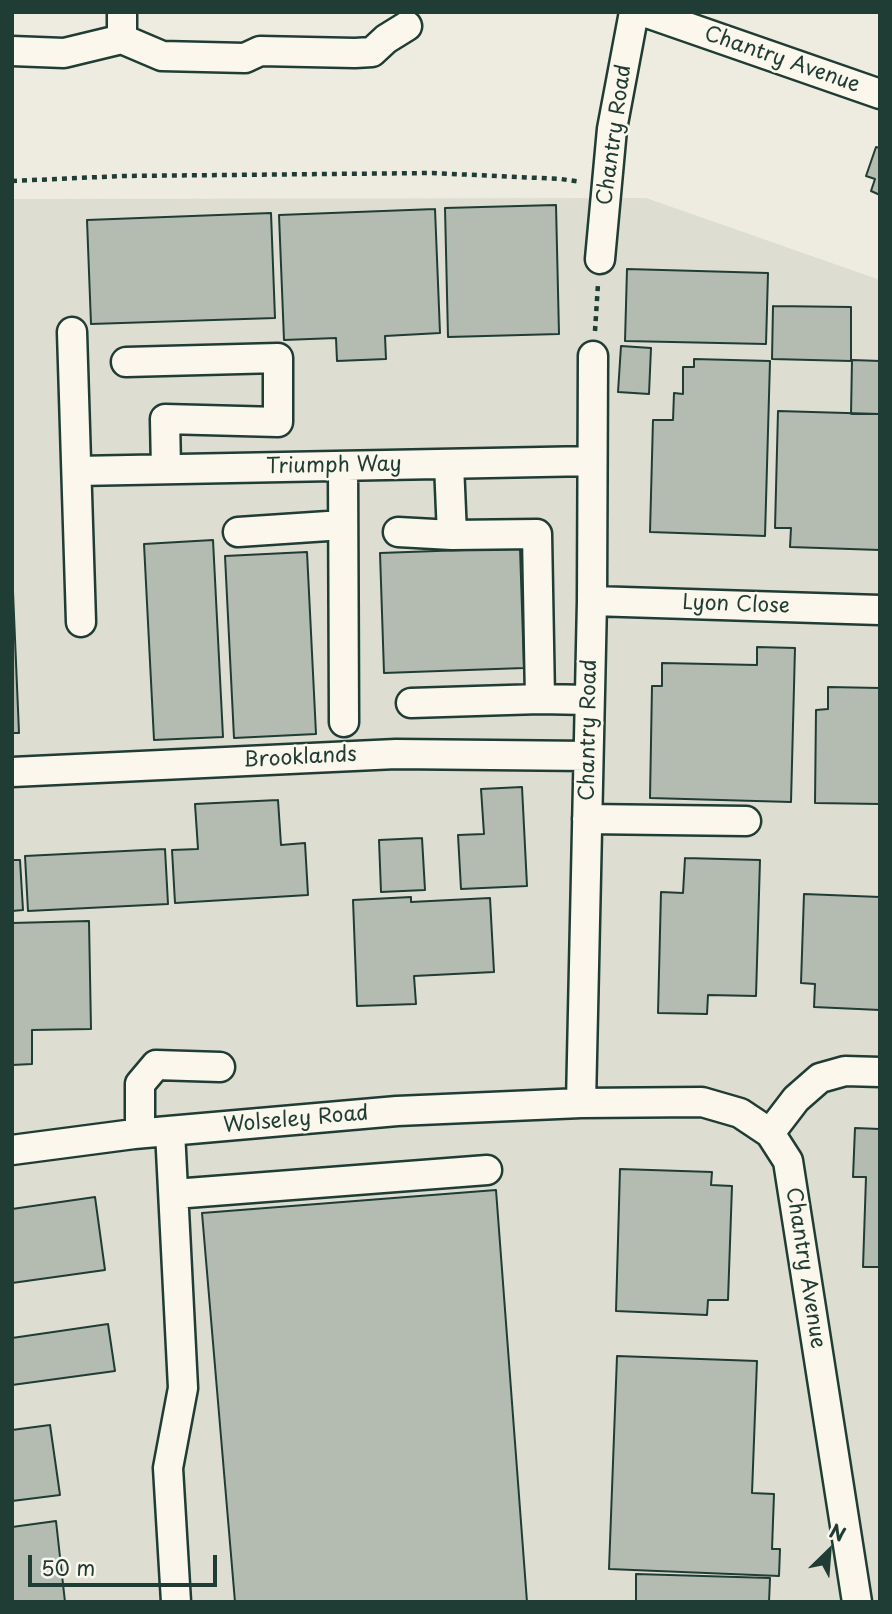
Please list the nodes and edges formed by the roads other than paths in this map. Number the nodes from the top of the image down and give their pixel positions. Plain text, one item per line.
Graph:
1 (634, 12) edge
2 (645, 12) edge
3 (122, 26) edge
4 (405, 31) edge
5 (12, 51) edge
6 (880, 94) edge
7 (600, 259) road end
8 (72, 332) dead end
9 (593, 356) road end
10 (126, 362) dead end
11 (592, 461) junction
12 (449, 464) junction
13 (343, 466) junction
14 (166, 469) junction
15 (76, 471) junction
16 (343, 525) junction
17 (238, 532) dead end
18 (398, 532) dead end
19 (452, 535) junction
20 (592, 601) junction
21 (880, 610) edge
22 (81, 622) dead end
23 (540, 699) junction
24 (589, 700) junction
25 (411, 703) dead end
26 (344, 722) dead end
27 (588, 756) junction
28 (12, 772) edge
29 (587, 819) junction
30 (746, 821) dead end
31 (219, 1067) dead end
32 (880, 1072) edge
33 (581, 1103) junction
34 (170, 1130) junction
35 (140, 1133) junction
36 (770, 1133) junction
37 (12, 1150) edge
38 (487, 1170) dead end
39 (174, 1195) junction
40 (176, 1602) edge
41 (857, 1602) edge

1 - 7 street, Chantry Road
2 - 6 street, Chantry Avenue
3 - 4 street
3 - 5 street
8 - 15 street
9 - 11 street, Chantry Road
10 - 14 street
11 - 12 street, Triumph Way
11 - 20 street, Chantry Road
12 - 13 street, Triumph Way
12 - 19 street
13 - 14 street, Triumph Way
13 - 16 street
14 - 15 street, Triumph Way
15 - 22 street
16 - 17 street
16 - 26 street
18 - 19 street
19 - 23 street
20 - 21 street, Lyon Close
20 - 24 street, Chantry Road
23 - 24 street
23 - 25 street
24 - 27 street, Chantry Road
27 - 28 street, Brooklands
27 - 29 street, Chantry Road
29 - 30 street
29 - 33 street, Chantry Road
31 - 35 street
32 - 36 street
33 - 34 street, Wolseley Road
33 - 36 street, Chantry Avenue
34 - 35 street, Wolseley Road
34 - 39 street
35 - 37 street, Wolseley Road
36 - 41 street, Chantry Avenue
38 - 39 street
39 - 40 street

